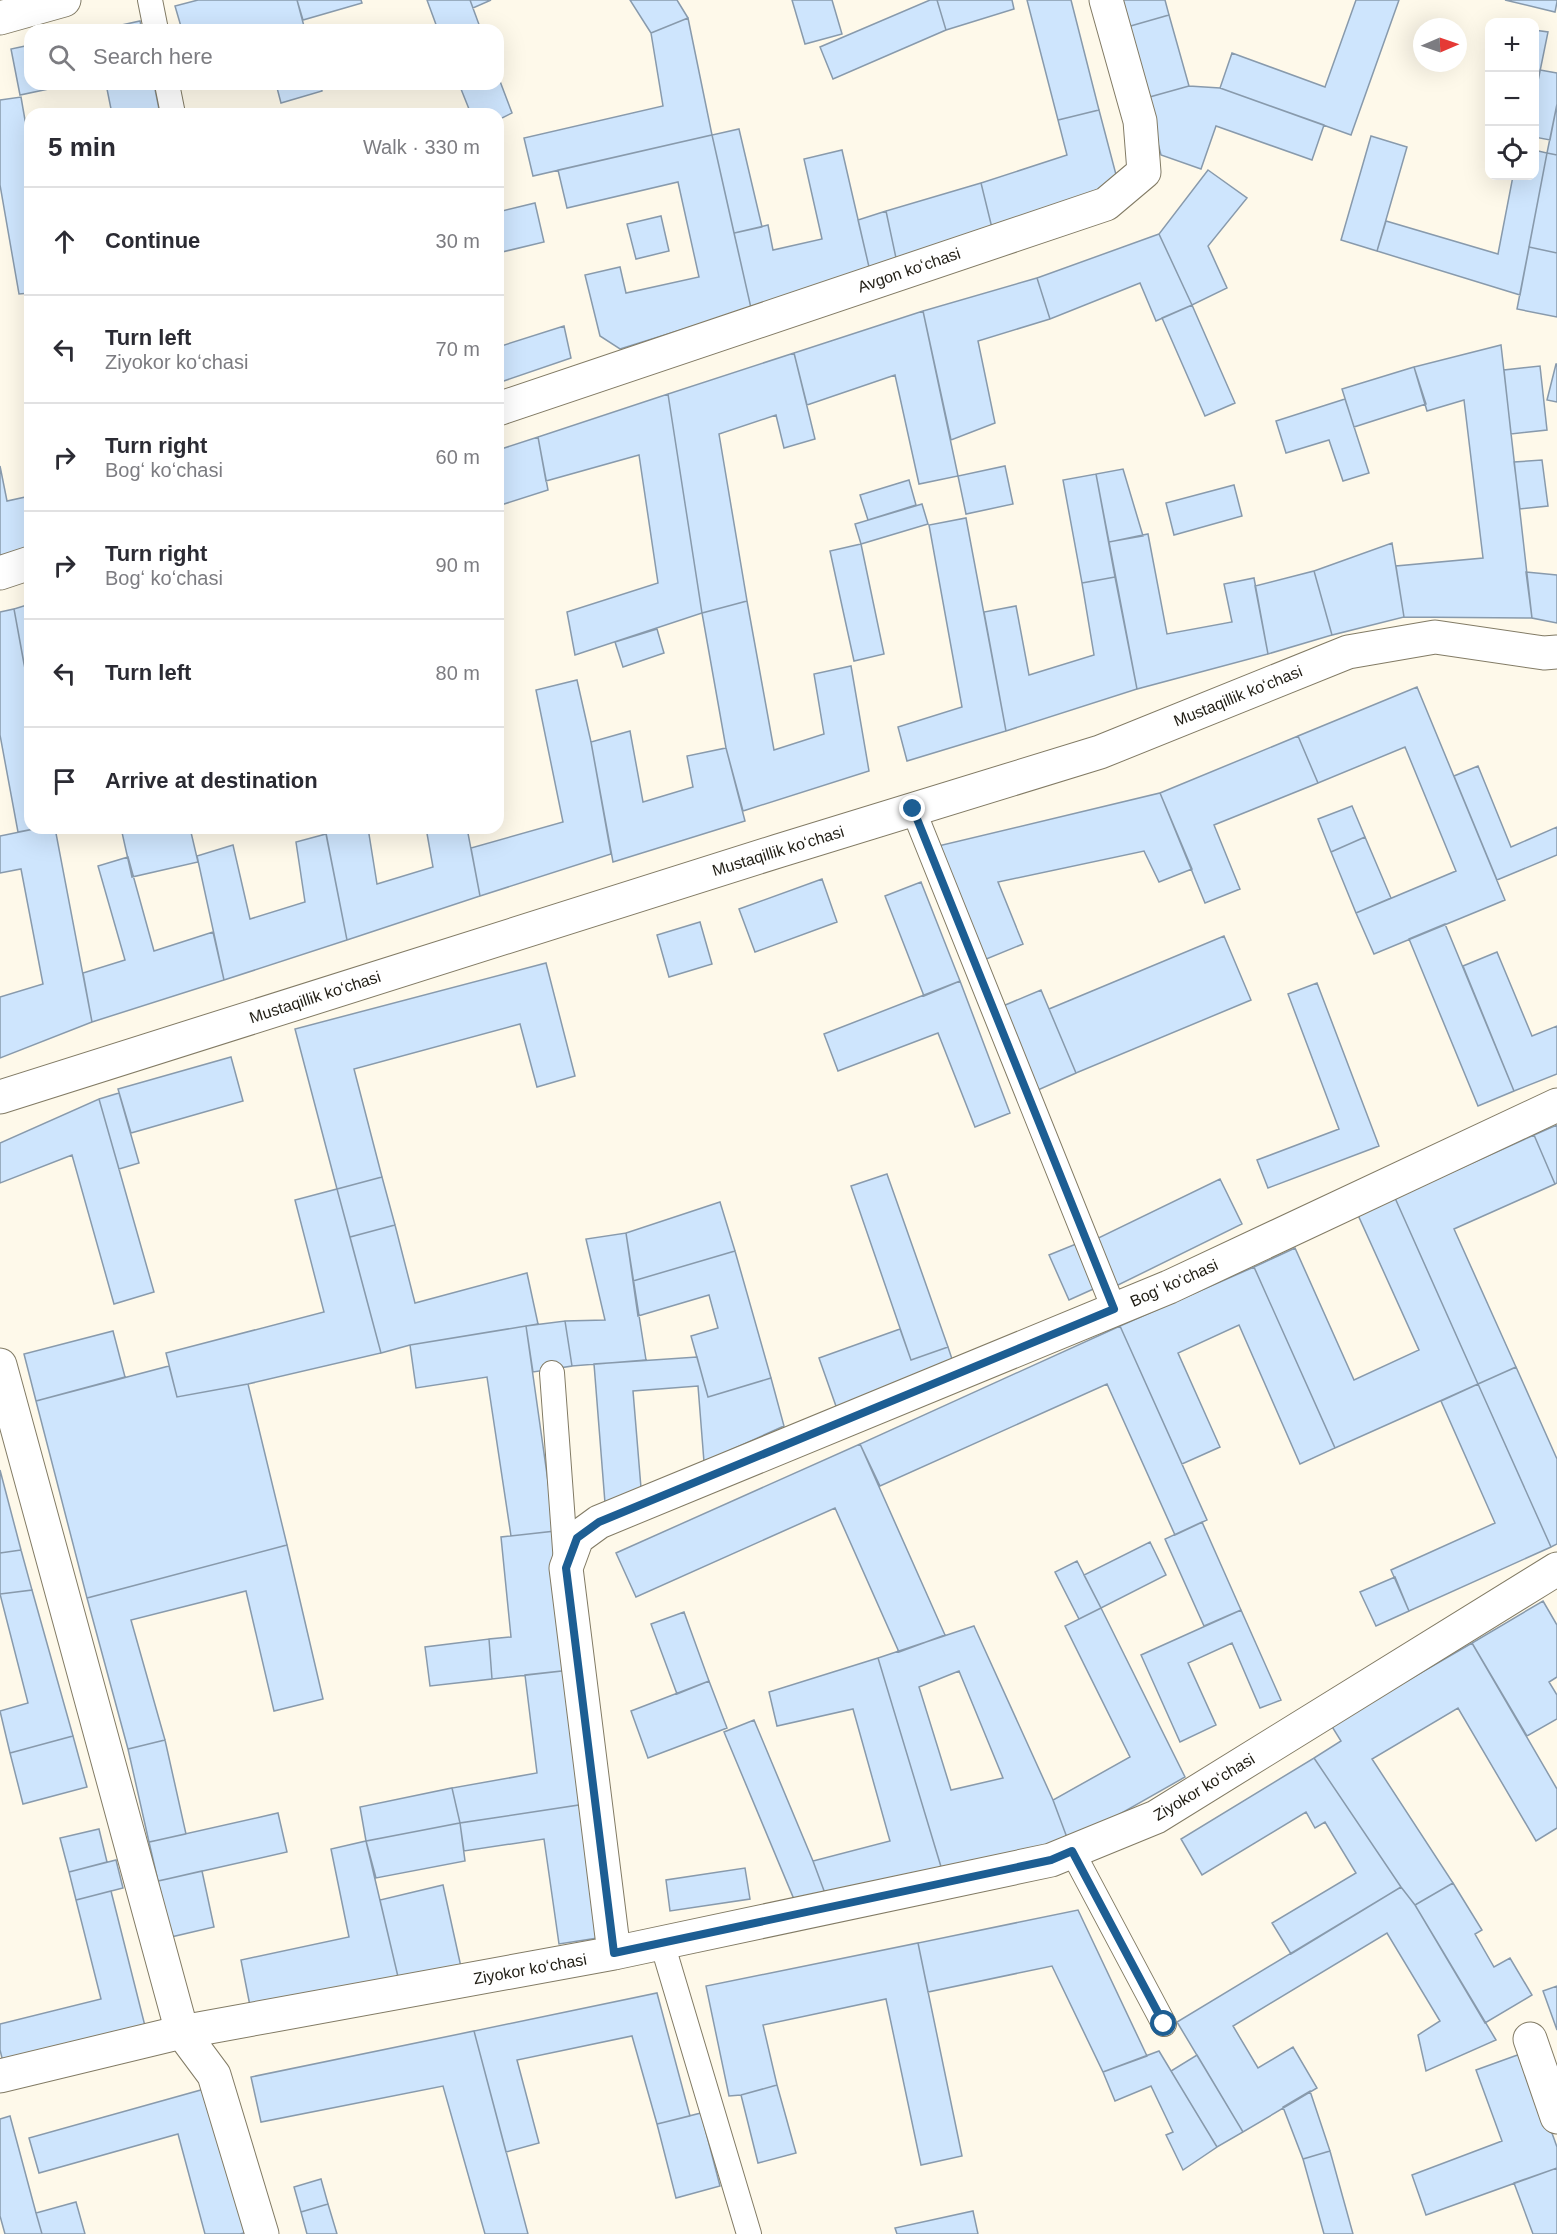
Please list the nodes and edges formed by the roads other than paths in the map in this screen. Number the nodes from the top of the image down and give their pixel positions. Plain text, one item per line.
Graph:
1 (64, 0) edge
2 (150, 0) edge
3 (1106, 0) edge
4 (0, 18) edge
5 (155, 24) edge
6 (168, 90) edge
7 (172, 108) edge
8 (504, 407) edge
9 (24, 565) edge
10 (0, 573) edge
11 (1557, 652) edge
12 (913, 809) junction
13 (0, 1097) edge
14 (1557, 1105) edge
15 (1114, 1309) junction
16 (0, 1365) edge
17 (552, 1373) dead end
18 (566, 1568) junction
19 (1557, 1569) edge
20 (1072, 1851) junction
21 (663, 1943) junction
22 (614, 1953) junction
23 (1164, 2024) dead end
24 (182, 2032) junction
25 (1530, 2039) dead end
26 (0, 2076) edge
27 (1557, 2117) edge
28 (262, 2234) edge
29 (749, 2234) edge

1 - 4 street
2 - 5 lane
3 - 8 street, Avgon koʻchasi
6 - 7 lane
9 - 10 street
11 - 12 street, Mustaqillik koʻchasi
12 - 13 street, Mustaqillik koʻchasi
12 - 15 lane
14 - 15 street, Bogʻ koʻchasi
15 - 18 street, Bogʻ koʻchasi
16 - 24 street
17 - 18 lane
18 - 22 street, Bogʻ koʻchasi
19 - 20 street, Ziyokor koʻchasi
20 - 21 street, Ziyokor koʻchasi
20 - 23 lane
21 - 22 street, Ziyokor koʻchasi
21 - 29 lane
22 - 24 street, Ziyokor koʻchasi
24 - 26 street, Ziyokor koʻchasi
24 - 28 street
25 - 27 street

